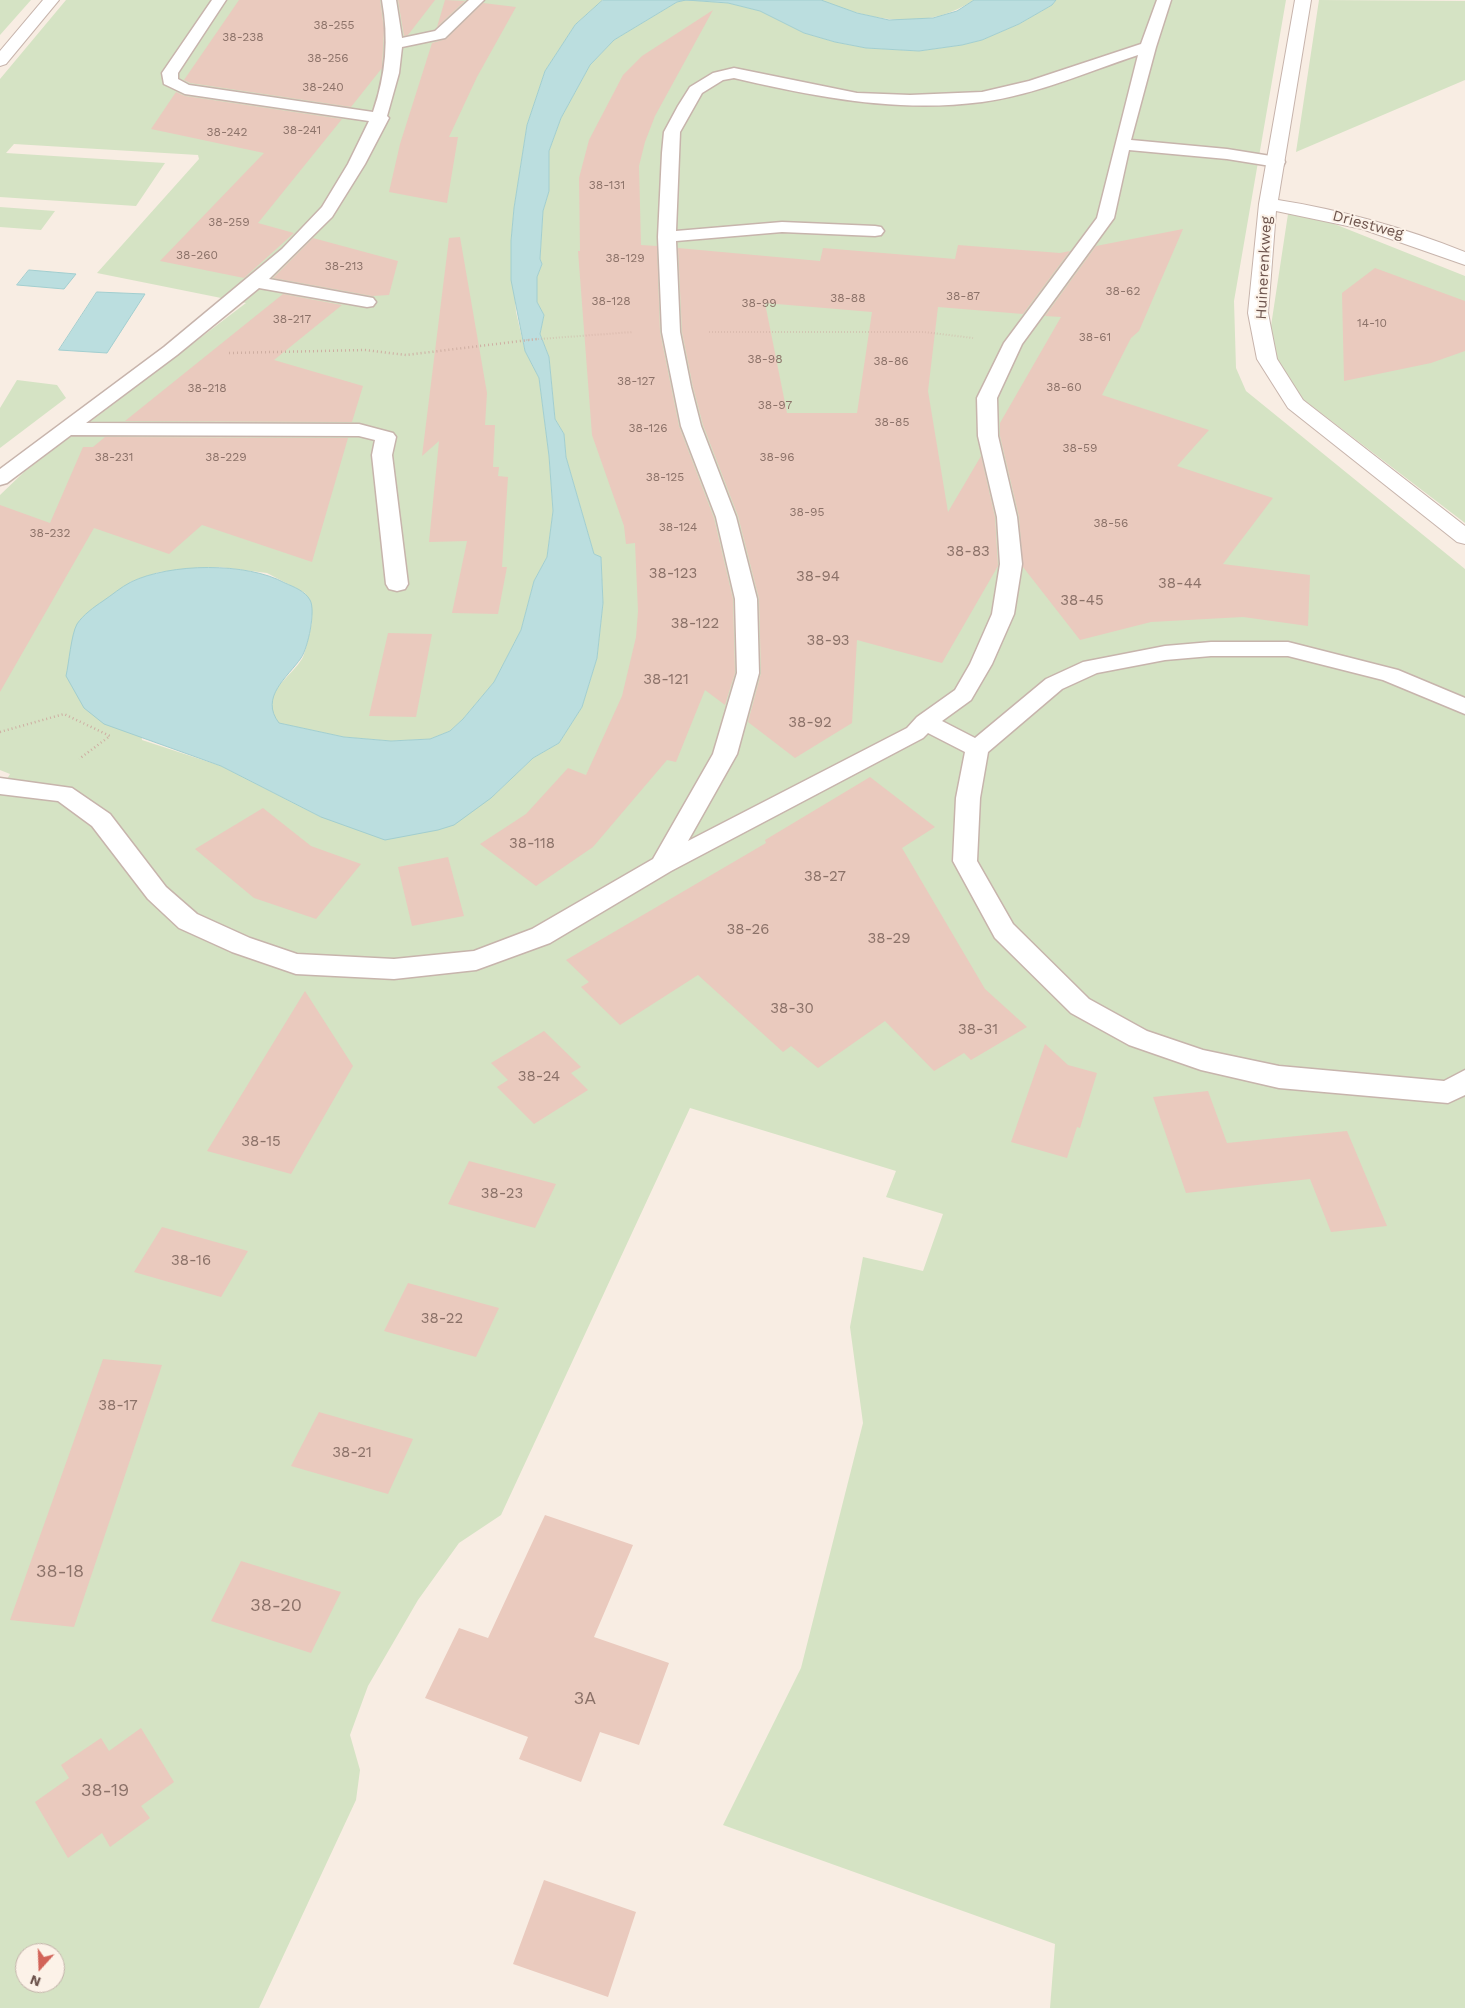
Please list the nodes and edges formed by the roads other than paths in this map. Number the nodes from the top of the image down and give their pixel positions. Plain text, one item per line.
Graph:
1 (52, 0) edge
2 (219, 0) edge
3 (389, 0) edge
4 (476, 0) edge
5 (1164, 0) edge
6 (1303, 0) edge
7 (393, 44) junction
8 (1148, 47) junction
9 (0, 61) edge
10 (381, 118) junction
11 (1122, 144) junction
12 (1277, 162) junction
13 (1268, 204) junction
14 (875, 232) dead end
15 (667, 237) junction
16 (1465, 259) edge
17 (257, 282) junction
18 (367, 302) dead end
19 (64, 429) junction
20 (0, 479) edge
21 (1465, 537) edge
22 (397, 584) dead end
23 (1465, 707) edge
24 (925, 722) junction
25 (977, 749) junction
26 (0, 786) edge
27 (662, 865) junction
28 (1459, 1091) edge

1 - 9 street
2 - 10 lane
3 - 7 lane
4 - 7 lane
5 - 8 lane
6 - 12 street, Huinerenkweg
7 - 10 lane
8 - 11 lane
8 - 15 lane
10 - 17 lane
11 - 12 lane
11 - 24 lane
12 - 13 street, Huinerenkweg
13 - 16 street, Driestweg
13 - 21 street, Huinerenkweg
14 - 15 lane
15 - 27 lane
17 - 18 lane
17 - 19 lane
19 - 20 lane
19 - 22 lane
23 - 25 lane
24 - 25 lane
24 - 27 lane
25 - 28 lane
26 - 27 lane

